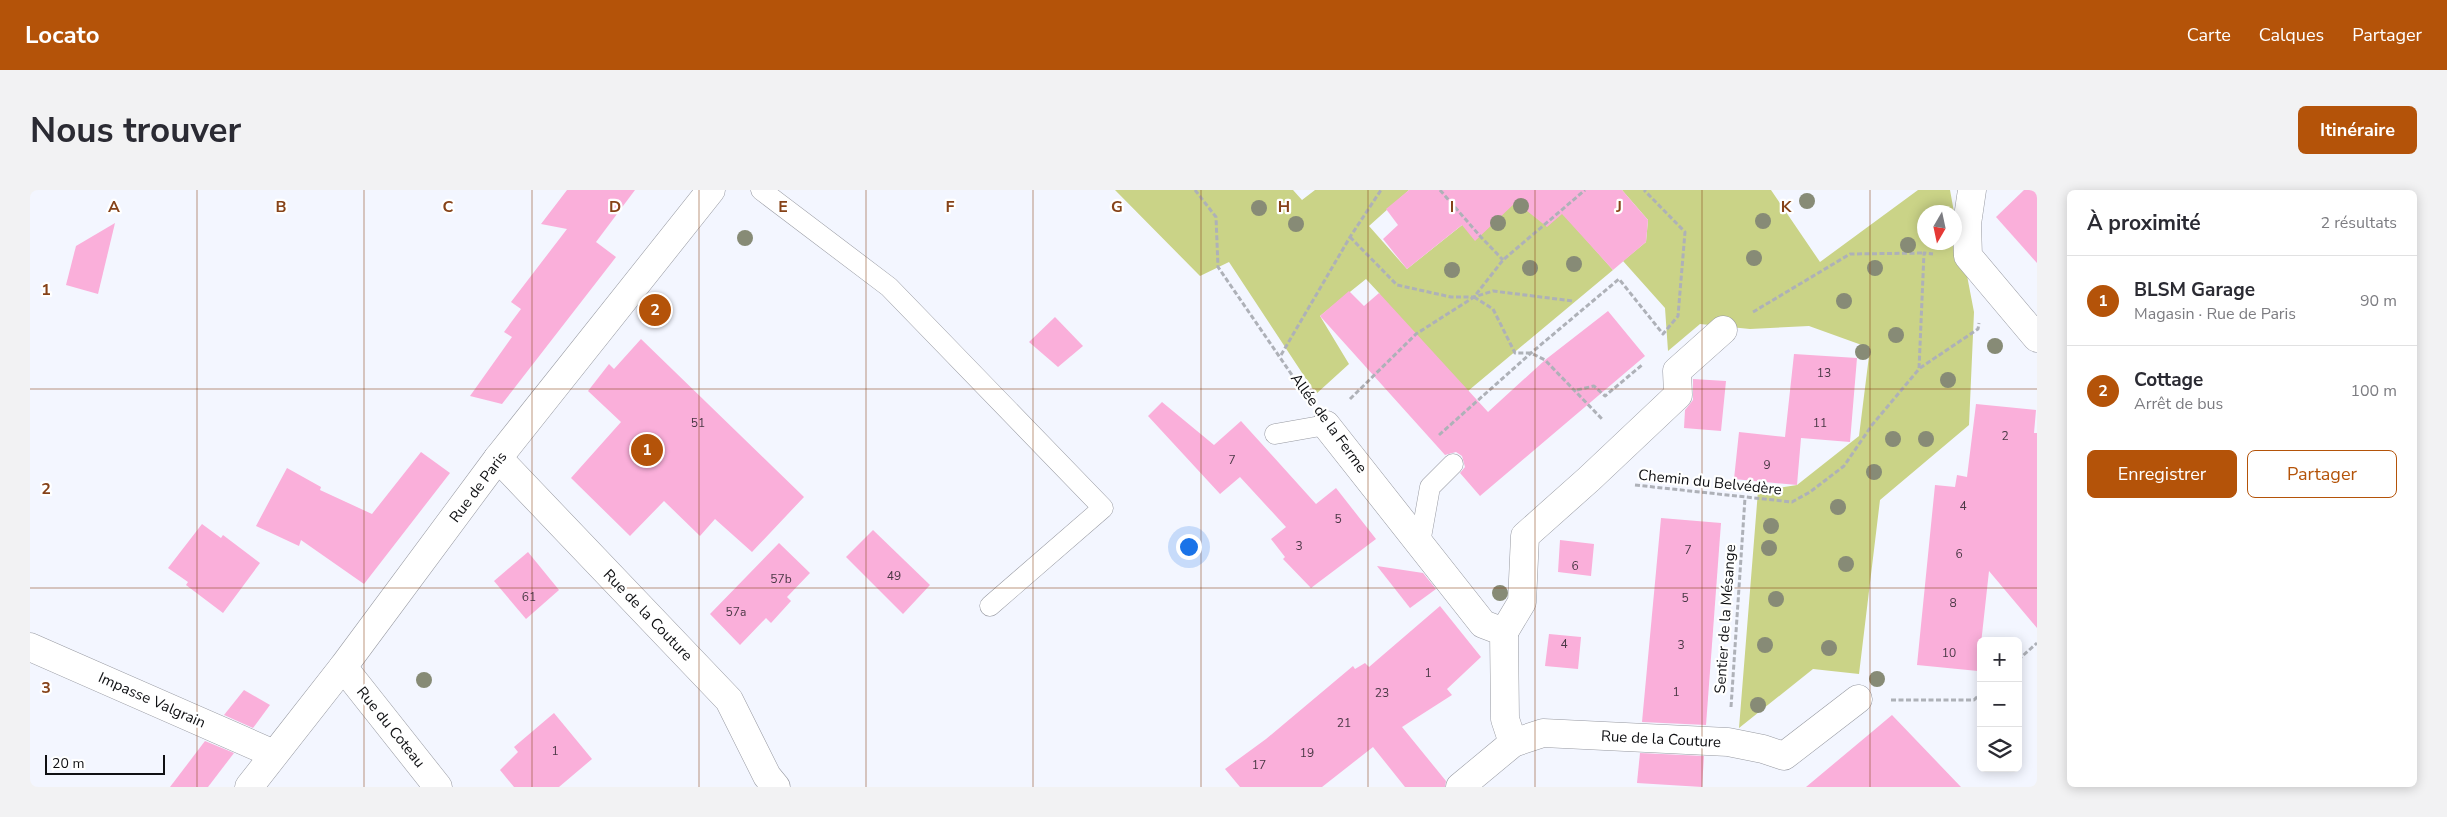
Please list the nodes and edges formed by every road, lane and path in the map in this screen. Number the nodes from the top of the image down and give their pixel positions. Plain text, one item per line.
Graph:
1 (711, 190) edge
2 (761, 190) edge
3 (1195, 190) edge
4 (1381, 190) edge
5 (1440, 190) edge
6 (1585, 190) edge
7 (1644, 190) edge
8 (1972, 190) edge
9 (1350, 237) junction
10 (1924, 254) junction
11 (1968, 256) junction
12 (1503, 260) junction
13 (1474, 297) junction
14 (2004, 298) junction
15 (1573, 301) dead end
16 (1723, 330) joint
17 (1663, 334) junction
18 (2037, 338) edge
19 (1659, 341) dead end
20 (1531, 352) junction
21 (1281, 356) junction
22 (1646, 362) dead end
23 (1919, 369) junction
24 (1577, 390) dead end
25 (1326, 425) junction
26 (1275, 434) dead end
27 (1439, 434) dead end
28 (1615, 454) junction
29 (498, 458) junction
30 (1453, 464) dead end
31 (1589, 479) junction
32 (1745, 498) junction
33 (1420, 543) junction
34 (990, 606) dead end
35 (1504, 632) junction
36 (2037, 643) edge
37 (30, 647) edge
38 (2022, 656) edge
39 (343, 667) junction
40 (1977, 697) edge
41 (1858, 699) joint
42 (1728, 742) junction
43 (1513, 743) junction
44 (274, 754) junction
45 (249, 787) edge
46 (438, 787) edge
47 (776, 787) edge
48 (1460, 787) edge

1 - 29 street, Rue de Paris
2 - 34 lane
3 - 21 path, Allée de la Ferme
4 - 9 path
5 - 12 path
6 - 12 path
7 - 17 path
8 - 11 street
9 - 13 path
9 - 21 path
10 - 11 path
10 - 16 path
10 - 23 path
11 - 14 street
12 - 13 path
13 - 15 path
13 - 20 path
13 - 25 path
14 - 18 street
14 - 23 path, Chemin du Belvédère
16 - 28 street
17 - 19 path
17 - 20 path
20 - 27 path
20 - 28 path
21 - 25 path, Allée de la Ferme
22 - 24 path
23 - 32 path, Chemin du Belvédère
25 - 26 lane
25 - 33 street, Allée de la Ferme
28 - 31 street
29 - 39 street, Rue de Paris
29 - 47 street, Rue de la Couture
30 - 33 lane
31 - 32 path, Chemin du Belvédère
31 - 35 street
32 - 42 path, Sentier de la Mésange
33 - 35 street, Allée de la Ferme
35 - 43 street
36 - 38 path
37 - 44 street, Impasse Valgrain
39 - 44 street, Rue de Paris
39 - 46 street, Rue du Coteau
40 - 41 path
41 - 42 street, Rue de la Couture
42 - 43 street, Rue de la Couture
43 - 48 street, Rue de la Couture
44 - 45 street, Rue de Paris

